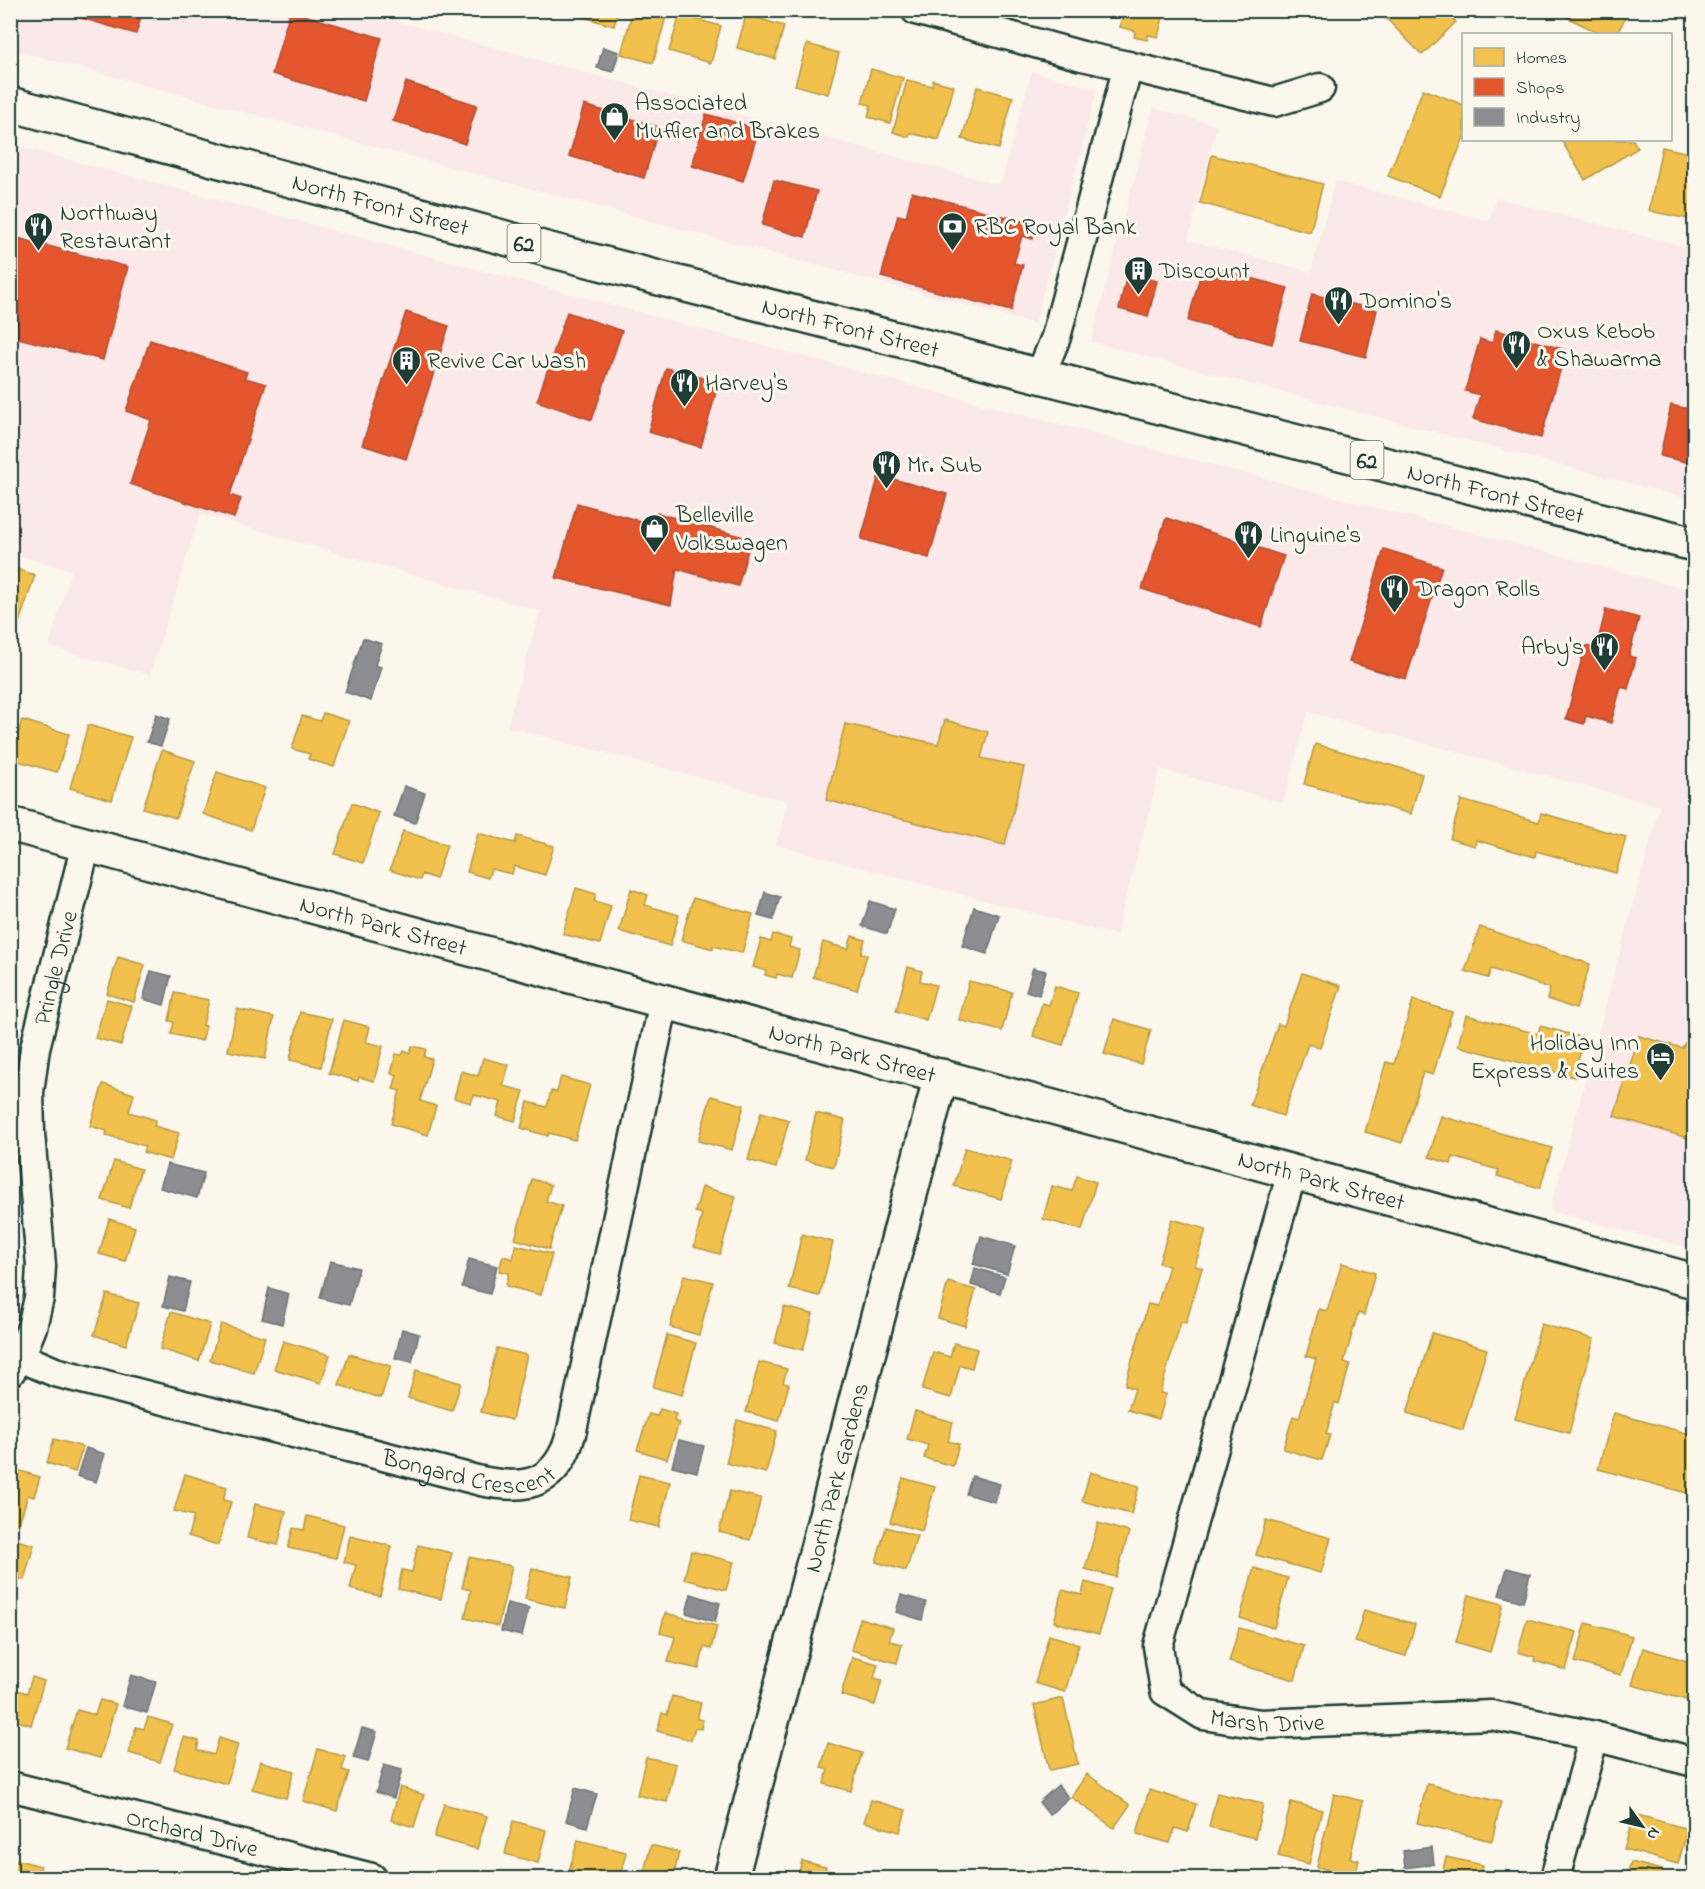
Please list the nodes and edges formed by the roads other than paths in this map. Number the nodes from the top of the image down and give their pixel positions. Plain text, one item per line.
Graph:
1 (916, 10) edge
2 (1128, 66) junction
3 (1320, 88) dead end
4 (10, 104) edge
5 (1040, 376) junction
6 (1695, 544) edge
7 (10, 824) edge
8 (86, 844) junction
9 (664, 1001) junction
10 (941, 1077) junction
11 (1292, 1172) junction
12 (1695, 1281) edge
13 (15, 1365) edge
14 (1594, 1736) junction
15 (1695, 1762) edge
16 (10, 1786) edge
17 (372, 1878) edge
18 (731, 1878) edge
19 (1555, 1878) edge

1 - 2 street
2 - 3 street
2 - 5 street
4 - 5 street, North Front Street / 62
5 - 6 street, North Front Street / 62
7 - 8 street, North Park Street
8 - 9 street, North Park Street
8 - 13 street, Pringle Drive
9 - 10 street, North Park Street
9 - 13 street, Bongard Crescent
10 - 11 street, North Park Street
10 - 18 street, North Park Gardens
11 - 12 street, North Park Street
11 - 14 street, Marsh Drive
14 - 15 street, Marsh Drive
14 - 19 street
16 - 17 street, Orchard Drive

